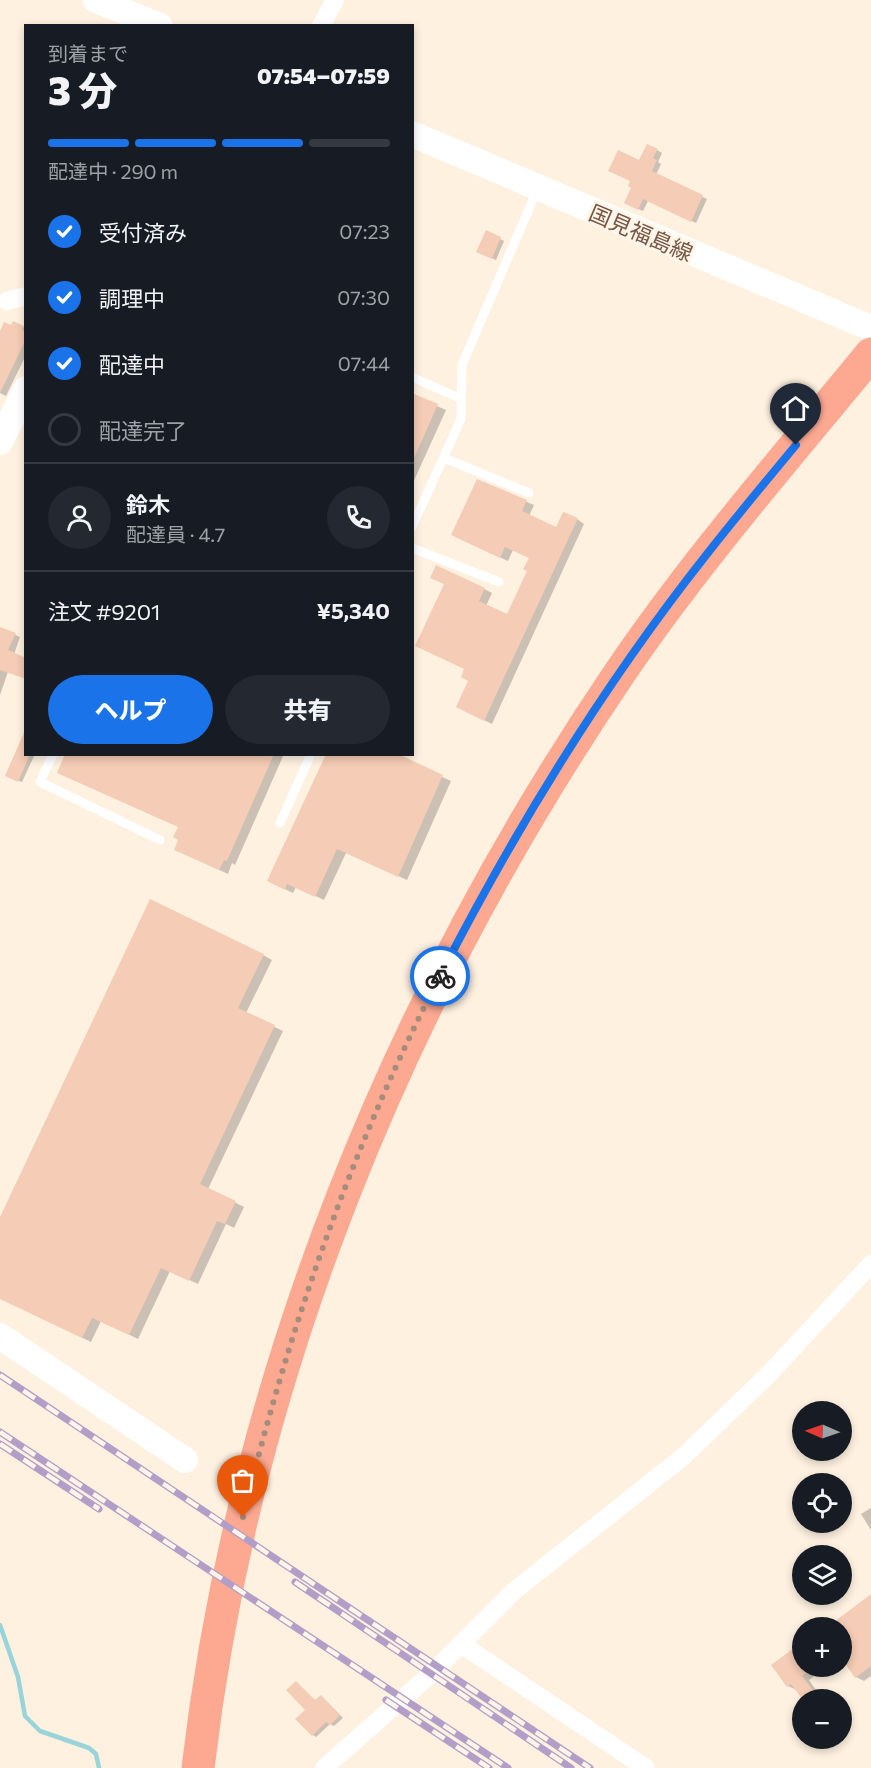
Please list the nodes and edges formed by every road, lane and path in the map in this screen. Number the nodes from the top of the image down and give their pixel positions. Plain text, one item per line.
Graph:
1 (96, 0) edge
2 (335, 0) edge
3 (155, 24) edge
4 (322, 24) edge
5 (414, 135) edge
6 (538, 188) junction
7 (24, 297) edge
8 (7, 301) dead end
9 (871, 328) edge
10 (871, 354) edge
11 (414, 378) edge
12 (871, 382) edge
13 (24, 393) edge
14 (461, 399) junction
15 (0, 442) edge
16 (444, 458) junction
17 (530, 493) dead end
18 (414, 523) edge
19 (414, 549) edge
20 (499, 582) dead end
21 (52, 756) edge
22 (309, 756) edge
23 (280, 823) dead end
24 (160, 840) dead end
25 (871, 1263) edge
26 (0, 1336) edge
27 (184, 1460) dead end
28 (461, 1644) junction
29 (198, 1768) edge
30 (212, 1768) edge
31 (324, 1768) edge
32 (646, 1768) edge

1 - 3 main road
2 - 4 street
5 - 6 main road, 国見福島線
6 - 9 main road, 国見福島線
6 - 14 lane
7 - 8 street
10 - 29 highway
11 - 14 lane
12 - 30 highway
13 - 15 main road
14 - 16 lane
16 - 17 lane
16 - 18 lane
19 - 20 lane
21 - 24 lane
22 - 23 lane
25 - 28 street
26 - 27 main road
28 - 31 street
28 - 32 street

